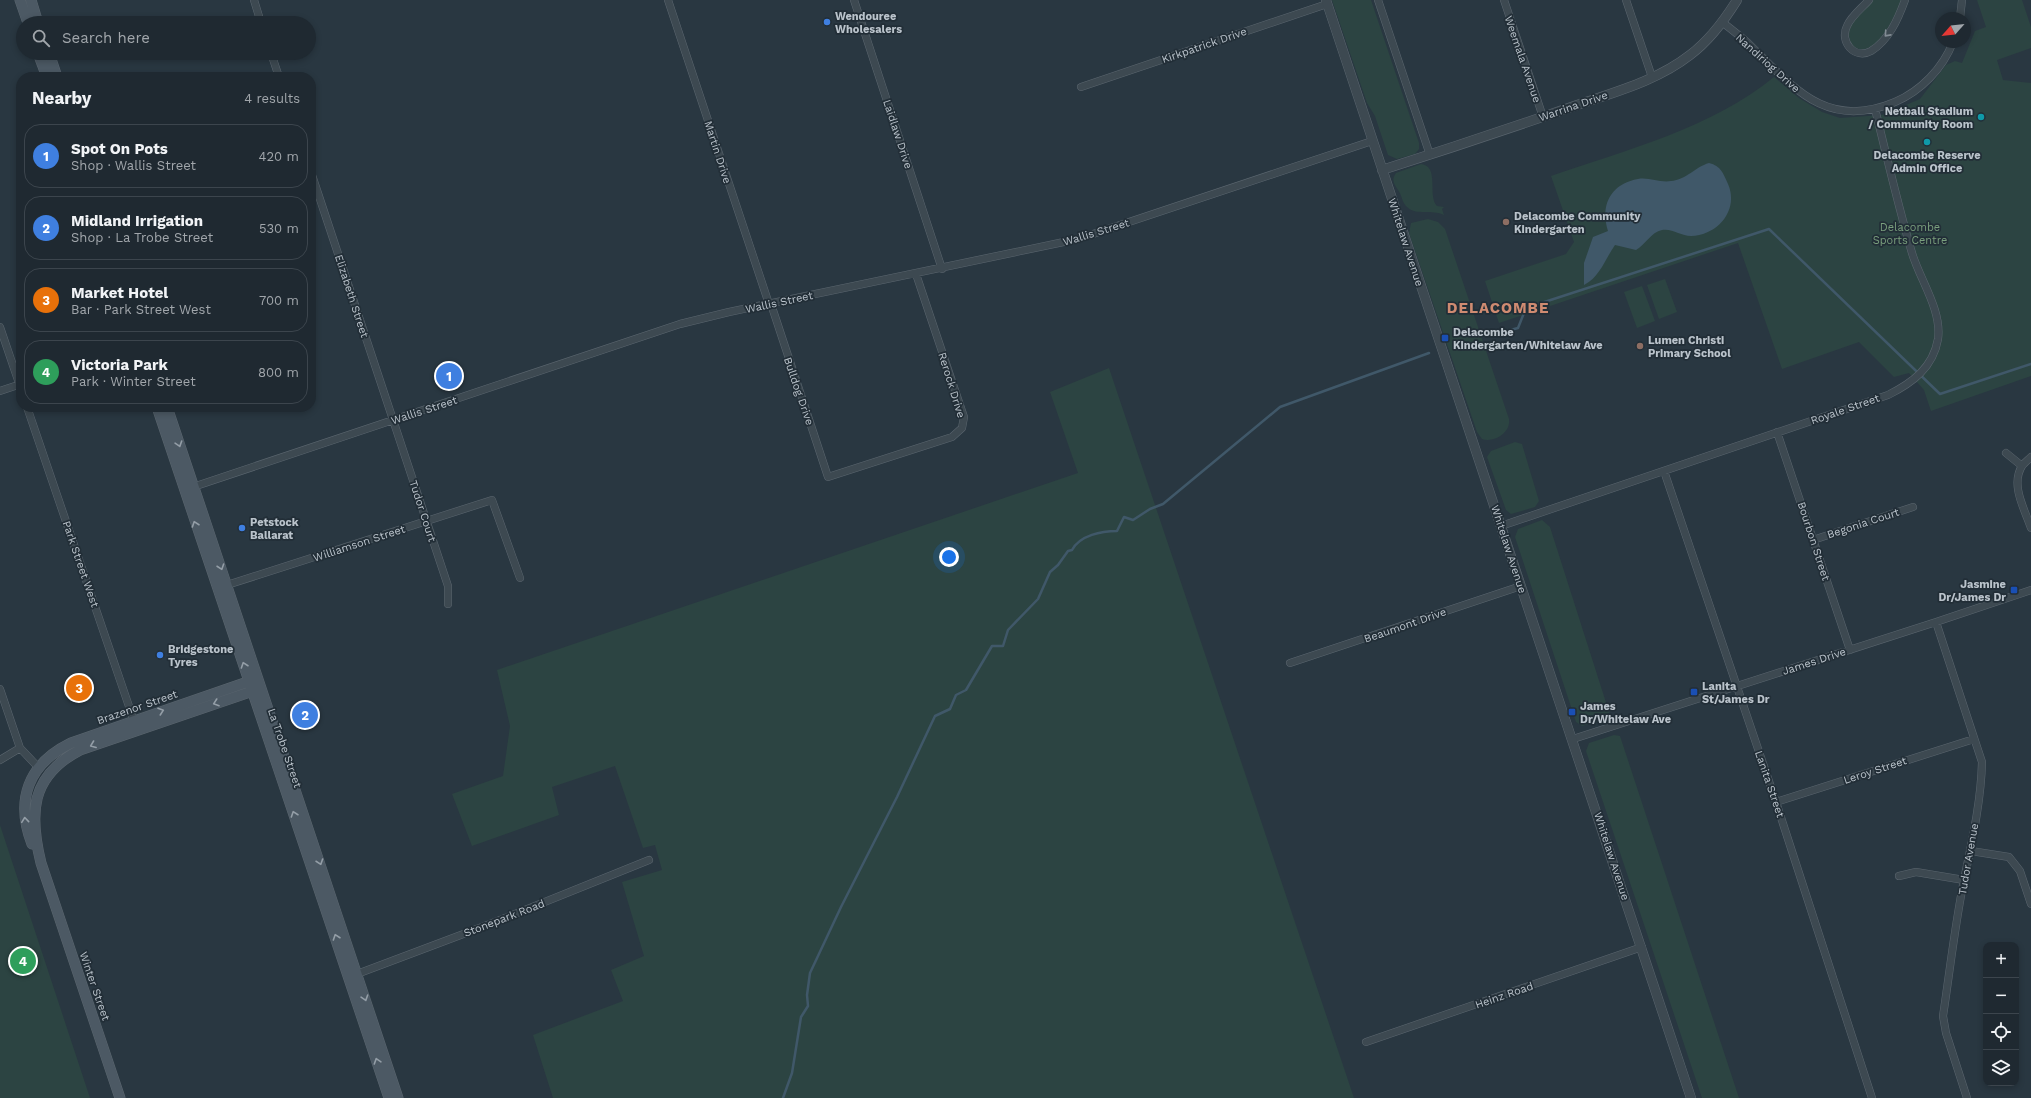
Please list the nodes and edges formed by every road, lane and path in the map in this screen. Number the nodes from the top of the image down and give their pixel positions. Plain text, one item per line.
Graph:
1 (20, 0) edge
2 (31, 0) edge
3 (254, 0) edge
4 (668, 0) edge
5 (854, 0) edge
6 (1378, 0) edge
7 (1504, 0) edge
8 (1626, 0) edge
9 (1737, 0) edge
10 (1869, 0) edge
11 (1905, 0) edge
12 (1962, 0) edge
13 (1326, 2) edge
14 (1961, 12) edge
15 (26, 16) edge
16 (36, 16) edge
17 (260, 16) edge
18 (1722, 22) junction
19 (1950, 48) edge
20 (41, 60) edge
21 (51, 60) edge
22 (273, 60) edge
23 (45, 72) edge
24 (55, 72) edge
25 (277, 72) edge
26 (1652, 77) junction
27 (1081, 87) dead end
28 (1875, 109) junction
29 (1543, 117) junction
30 (1372, 140) junction
31 (1430, 155) junction
32 (1382, 170) junction
33 (316, 187) edge
34 (942, 269) junction
35 (916, 274) junction
36 (770, 304) junction
37 (0, 327) edge
38 (16, 374) edge
39 (16, 387) edge
40 (0, 391) edge
41 (29, 412) edge
42 (159, 412) edge
43 (168, 412) edge
44 (393, 420) junction
45 (1777, 432) junction
46 (2006, 453) dead end
47 (2031, 457) edge
48 (2022, 466) junction
49 (1664, 471) junction
50 (828, 477) joint
51 (188, 488) junction
52 (1913, 507) dead end
53 (426, 521) junction
54 (1501, 526) junction
55 (2031, 528) edge
56 (1813, 540) junction
57 (520, 578) dead end
58 (1521, 586) junction
59 (222, 587) junction
60 (2031, 590) edge
61 (448, 604) dead end
62 (1936, 622) junction
63 (1850, 650) junction
64 (1290, 663) dead end
65 (255, 685) junction
66 (1736, 686) junction
67 (0, 689) edge
68 (136, 725) junction
69 (1974, 738) junction
70 (1573, 739) junction
71 (20, 748) junction
72 (0, 760) edge
73 (38, 768) junction
74 (48, 774) junction
75 (1776, 802) junction
76 (1971, 851) junction
77 (649, 860) dead end
78 (1899, 876) dead end
79 (1964, 880) junction
80 (47, 883) junction
81 (2031, 904) edge
82 (1642, 947) junction
83 (353, 975) junction
84 (1366, 1042) dead end
85 (120, 1098) edge
86 (389, 1098) edge
87 (398, 1098) edge
88 (1691, 1098) edge
89 (1872, 1098) edge
90 (1967, 1098) edge

1 - 15 main road
2 - 16 main road
3 - 17 street
4 - 36 street, Martin Drive
5 - 34 street, Laidlaw Drive
6 - 31 street
7 - 29 street, Weemala Avenue
8 - 26 street
9 - 18 street, Warrina Drive
11 -> 10 street
12 - 14 street
13 - 27 street, Kirkpatrick Drive
13 - 30 street, Whitelaw Avenue
18 - 26 street, Warrina Drive
18 - 28 street, Nandiriog Drive
19 - 28 street, Nandiriog Drive
20 - 23 main road
21 - 24 main road
22 - 25 street
26 - 29 street, Warrina Drive
28 - 45 street, Royale Street
29 - 31 street, Warrina Drive
30 - 32 street, Whitelaw Avenue
30 - 34 street, Wallis Street
31 - 32 street, Warrina Drive
32 - 54 street, Whitelaw Avenue
33 - 44 street, Elizabeth Street
34 - 35 street, Wallis Street
35 - 36 street, Wallis Street
35 - 50 street, Rerock Drive
36 - 44 street, Wallis Street
36 - 50 street, Bulldog Drive
37 - 38 street
39 - 40 street
41 - 68 street, Park Street West
42 - 51 main road, La Trobe Street
43 -> 51 main road, La Trobe Street
44 - 51 street, Wallis Street
44 - 53 street, Tudor Court
45 - 49 street, Royale Street
45 - 56 street, Bourbon Street
46 - 48 street
47 - 48 street
48 - 55 street
49 - 54 street, Royale Street
49 - 66 street, Lanita Street
51 - 59 main road, La Trobe Street
52 - 56 street, Begonia Court
53 - 57 street, Williamson Street
53 - 59 street, Williamson Street
53 - 61 street, Tudor Court
54 - 58 street, Whitelaw Avenue
56 - 63 street, Bourbon Street
58 - 64 street, Beaumont Drive
58 - 70 street, Whitelaw Avenue
59 - 65 main road, La Trobe Street
60 - 62 street, James Drive
62 - 63 street, James Drive
62 - 69 street, Tudor Avenue
63 - 66 street, James Drive
65 - 68 main road, Brazenor Street
65 - 83 main road, La Trobe Street
66 - 70 street, James Drive
66 - 75 street, Lanita Street
67 - 71 street
68 - 73 main road, Brazenor Street
68 -> 74 main road, Brazenor Street
69 - 75 street, Leroy Street
69 - 76 street, Tudor Avenue
70 - 82 street, Whitelaw Avenue
71 - 72 street
71 - 73 street
73 - 74 main road
80 -> 73 main road, Winter Street
74 - 80 main road, Winter Street
75 - 89 street, Lanita Street
76 - 79 street, Tudor Avenue
76 - 81 street
77 - 83 street, Stonepark Road
78 - 79 street
79 - 90 street, Tudor Avenue
80 - 85 main road, Winter Street
82 - 84 street, Heinz Road
82 - 88 street, Whitelaw Avenue
86 -> 83 main road, La Trobe Street
83 -> 87 main road, La Trobe Street

